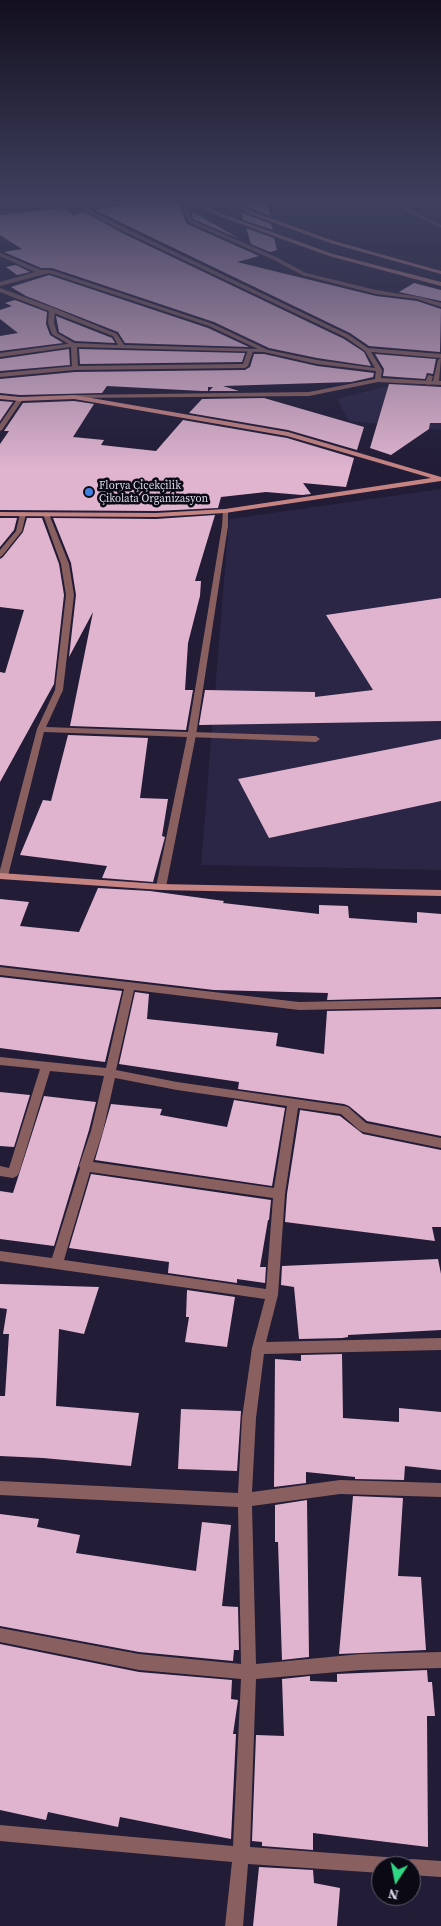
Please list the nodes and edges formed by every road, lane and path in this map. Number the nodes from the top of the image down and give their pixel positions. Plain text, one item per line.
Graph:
1 (0, 290) edge
2 (106, 290) edge
3 (250, 290) edge
4 (368, 290) edge
5 (441, 305) edge
6 (52, 309) junction
7 (74, 345) junction
8 (122, 346) junction
9 (367, 350) junction
10 (250, 351) junction
11 (266, 351) junction
12 (0, 355) edge
13 (441, 356) edge
14 (441, 360) edge
15 (75, 368) junction
16 (379, 370) junction
17 (0, 375) edge
18 (430, 376) dead end
19 (378, 380) junction
20 (439, 382) edge
21 (428, 383) junction
22 (0, 397) edge
23 (74, 397) junction
24 (20, 399) junction
25 (0, 429) edge
26 (441, 479) edge
27 (225, 511) junction
28 (0, 514) edge
29 (23, 514) junction
30 (46, 514) junction
31 (0, 555) edge
32 (41, 729) junction
33 (192, 735) junction
34 (316, 739) dead end
35 (1, 876) edge
36 (160, 887) junction
37 (441, 893) edge
38 (0, 971) edge
39 (130, 987) junction
40 (441, 1003) edge
41 (0, 1061) edge
42 (46, 1066) junction
43 (112, 1073) junction
44 (293, 1102) junction
45 (441, 1143) edge
46 (85, 1166) junction
47 (0, 1171) edge
48 (279, 1194) junction
49 (1, 1260) edge
50 (57, 1263) junction
51 (272, 1295) junction
52 (441, 1344) edge
53 (258, 1348) junction
54 (0, 1488) edge
55 (441, 1490) edge
56 (245, 1500) junction
57 (0, 1635) edge
58 (441, 1660) edge
59 (249, 1672) junction
60 (0, 1833) edge
61 (241, 1854) junction
62 (371, 1864) edge
63 (421, 1868) edge
64 (441, 1869) edge
65 (234, 1926) edge

1 - 6 street
2 - 11 street
3 - 9 street
4 - 5 street
6 - 7 street
6 - 8 street
7 - 8 street
7 - 12 street
7 - 15 street
8 - 10 street
9 - 13 street
9 - 16 street
10 - 11 street
10 - 15 street
11 - 16 street
14 - 20 street
15 - 17 street
16 - 19 street
18 - 21 street
19 - 21 street
19 - 23 street
20 - 21 street
22 - 24 street
23 - 24 street
23 - 26 street
24 - 25 street
26 - 27 street
27 - 30 street
27 - 33 street
28 - 29 street
29 - 30 street
29 - 31 street
30 - 32 street
32 - 33 street
32 - 35 street
33 - 34 street
33 - 36 street
35 - 36 street
36 - 37 street
38 - 39 street
39 - 40 street
39 - 43 street
41 - 42 street
42 - 43 street
42 - 47 street
43 - 44 street
43 - 46 street
44 - 45 street
44 - 48 street
46 - 48 street
46 - 50 street
48 - 51 street
49 - 50 street
50 - 51 street
51 - 53 street
52 - 53 street
53 - 56 street
54 - 56 street
55 - 56 street
56 - 59 street
57 - 59 street
58 - 59 street
59 - 61 street
60 - 61 street
61 - 62 street
61 - 65 street
63 - 64 street

